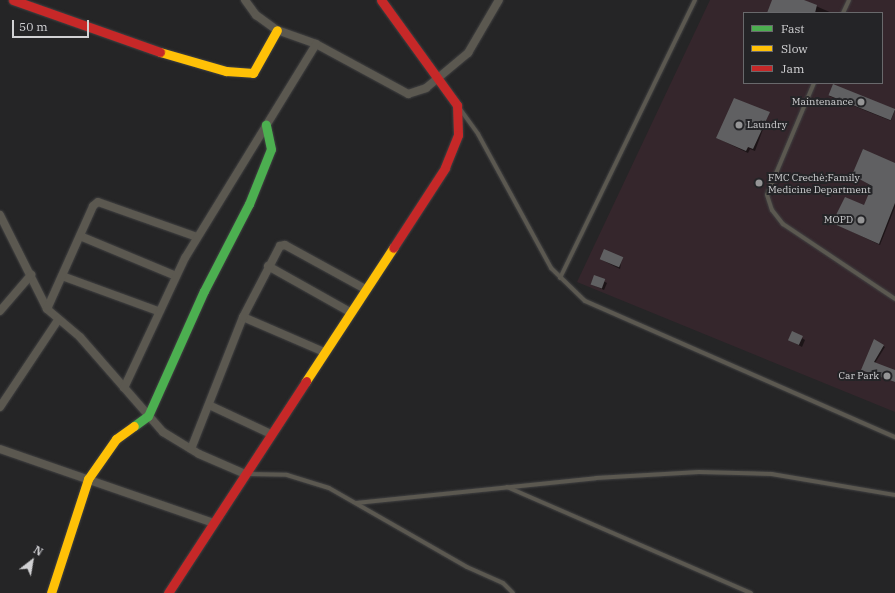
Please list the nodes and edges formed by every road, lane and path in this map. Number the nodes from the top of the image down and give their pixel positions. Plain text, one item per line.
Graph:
1 (13, 0) edge
2 (245, 0) edge
3 (381, 0) edge
4 (499, 0) edge
5 (695, 0) edge
6 (848, 0) edge
7 (843, 12) edge
8 (277, 30) junction
9 (316, 44) junction
10 (438, 79) junction
11 (814, 84) edge
12 (457, 105) junction
13 (266, 124) junction
14 (0, 215) edge
15 (80, 236) junction
16 (197, 237) junction
17 (268, 266) junction
18 (31, 275) junction
19 (62, 276) junction
20 (176, 276) junction
21 (560, 278) junction
22 (365, 289) junction
23 (895, 299) edge
24 (48, 309) junction
25 (158, 311) junction
26 (0, 312) edge
27 (350, 312) junction
28 (243, 318) junction
29 (58, 320) junction
30 (324, 352) junction
31 (124, 388) junction
32 (209, 405) junction
33 (0, 406) edge
34 (148, 416) junction
35 (271, 434) junction
36 (895, 437) edge
37 (0, 449) edge
38 (190, 449) junction
39 (245, 474) junction
40 (88, 479) junction
41 (507, 486) junction
42 (895, 495) edge
43 (356, 503) junction
44 (214, 523) junction
45 (51, 593) edge
46 (168, 593) edge
47 (513, 593) edge
48 (751, 593) edge

1 - 8 street
2 - 8 street
3 - 10 street
4 - 10 street
5 - 21 lane
6 - 7 lane
8 - 9 street
9 - 10 street
9 - 13 street
10 - 12 street
11 - 23 lane
12 - 21 lane
12 - 22 street
13 - 16 street
13 - 34 street
14 - 18 street
15 - 16 street
15 - 19 street
15 - 20 street
16 - 20 street
17 - 22 street
17 - 27 street
17 - 28 street
18 - 24 street
18 - 26 street
19 - 24 street
19 - 25 street
20 - 25 street
21 - 36 lane
22 - 27 street
24 - 29 street
25 - 31 street
27 - 30 street
28 - 30 street
28 - 32 street
29 - 31 street
29 - 33 street
30 - 35 street
31 - 34 street
32 - 35 street
32 - 38 street
34 - 38 street
34 - 40 street
35 - 39 street
37 - 40 street
38 - 39 street
39 - 43 lane
39 - 44 street
40 - 44 street
40 - 45 street
41 - 42 lane
41 - 43 lane
41 - 48 lane
43 - 47 lane
44 - 46 street

